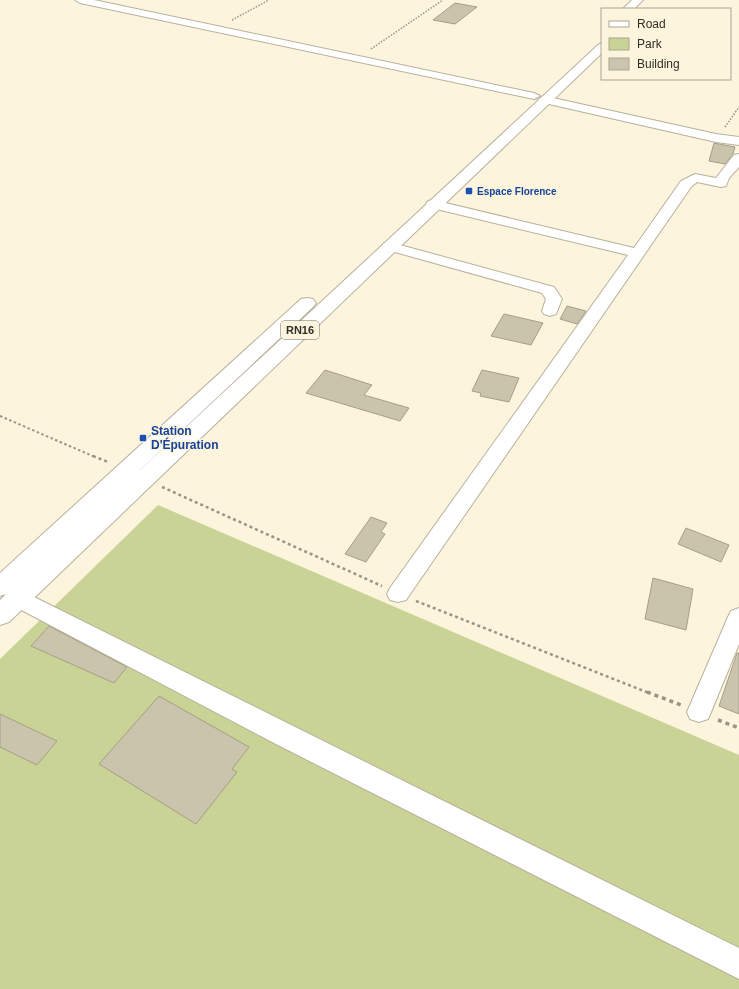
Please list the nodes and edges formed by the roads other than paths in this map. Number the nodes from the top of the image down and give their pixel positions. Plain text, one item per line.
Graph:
1 (80, 0) edge
2 (638, 0) edge
3 (650, 1) dead end
4 (629, 8) edge
5 (643, 8) edge
6 (601, 35) edge
7 (601, 48) edge
8 (539, 98) junction
9 (739, 141) edge
10 (739, 158) edge
11 (433, 204) junction
12 (389, 246) junction
13 (637, 253) junction
14 (550, 311) dead end
15 (398, 594) road end
16 (6, 600) edge
17 (739, 617) edge
18 (699, 712) road end
19 (739, 964) edge

1 - 8 street
2 - 4 highway
3 - 5 highway
6 - 8 highway, RN16
7 - 8 highway, RN16
8 - 9 street
8 - 11 highway, RN16
8 - 16 highway, RN16
10 - 13 street
11 - 12 highway, RN16
11 - 13 street
12 - 14 street
12 - 16 highway, RN16
13 - 15 street
16 - 19 street
17 - 18 street

